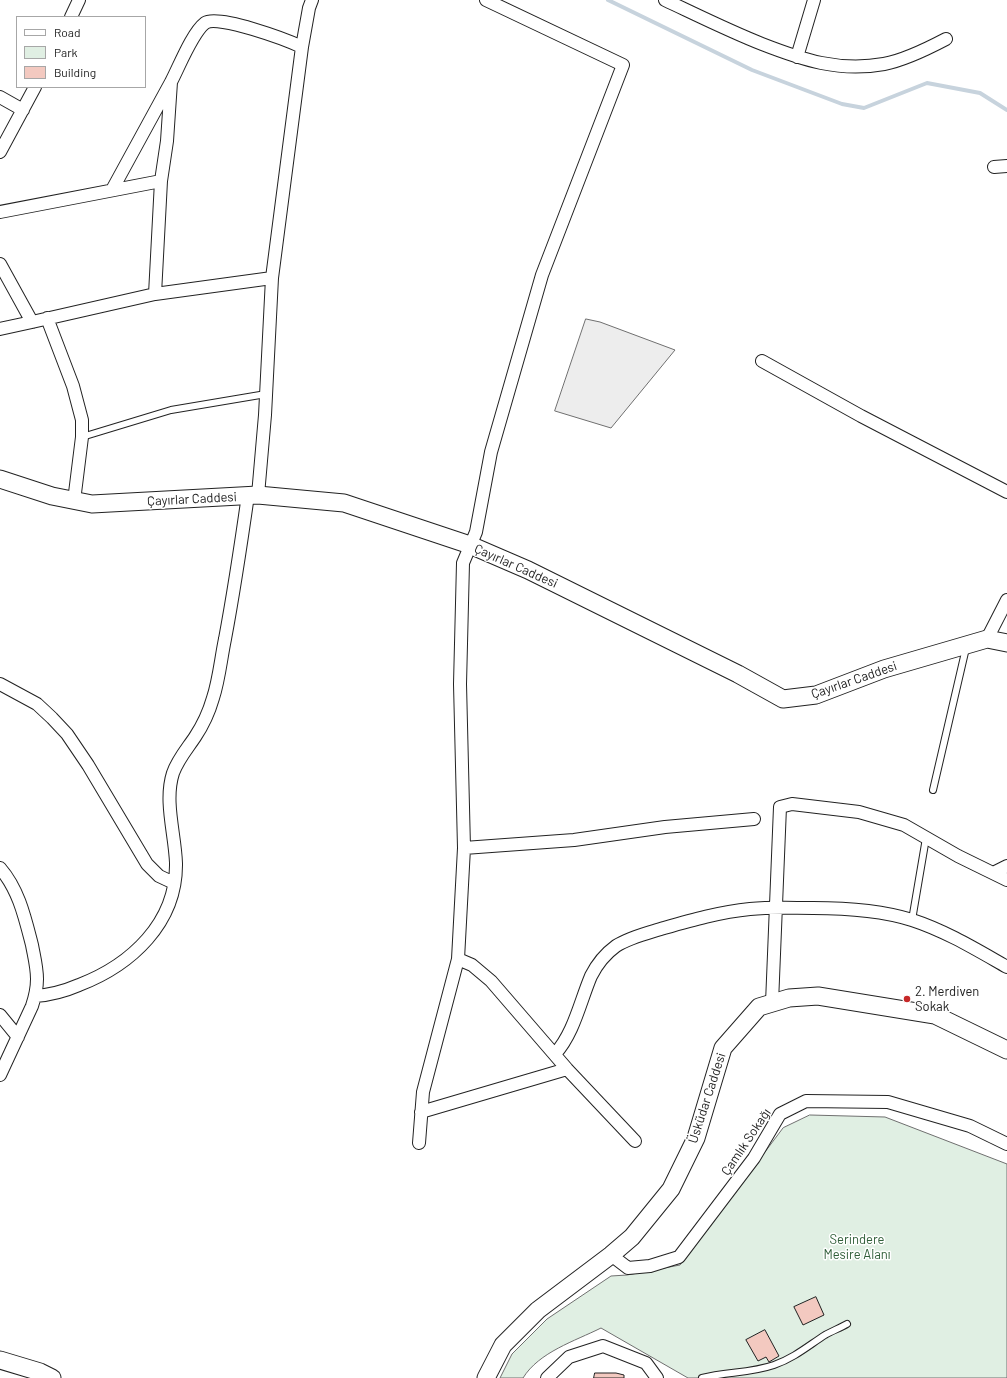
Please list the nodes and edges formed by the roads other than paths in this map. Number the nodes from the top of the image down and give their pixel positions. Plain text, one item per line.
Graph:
1 (79, 0) edge
2 (312, 0) edge
3 (486, 0) edge
4 (665, 0) edge
5 (814, 0) edge
6 (71, 16) edge
7 (946, 39) dead end
8 (302, 47) junction
9 (797, 57) junction
10 (172, 82) junction
11 (34, 88) edge
12 (0, 98) edge
13 (23, 110) junction
14 (0, 152) edge
15 (1007, 166) edge
16 (994, 167) dead end
17 (161, 181) junction
18 (112, 190) junction
19 (0, 212) edge
20 (0, 264) edge
21 (272, 278) junction
22 (154, 294) junction
23 (47, 318) junction
24 (32, 322) junction
25 (0, 329) edge
26 (762, 362) dead end
27 (266, 394) junction
28 (82, 437) junction
29 (0, 479) edge
30 (1007, 492) edge
31 (253, 495) junction
32 (74, 501) junction
33 (470, 546) junction
34 (1007, 600) edge
35 (987, 639) junction
36 (1007, 643) edge
37 (966, 644) junction
38 (0, 684) edge
39 (933, 790) dead end
40 (754, 818) dead end
41 (926, 838) junction
42 (464, 848) junction
43 (1007, 866) edge
44 (0, 868) edge
45 (993, 873) junction
46 (1007, 880) edge
47 (174, 884) junction
48 (776, 908) junction
49 (912, 920) junction
50 (458, 959) junction
51 (1007, 967) edge
52 (35, 996) junction
53 (772, 1003) junction
54 (0, 1016) edge
55 (18, 1036) junction
56 (1007, 1050) edge
57 (555, 1054) junction
58 (567, 1069) junction
59 (0, 1075) edge
60 (421, 1112) junction
61 (635, 1141) dead end
62 (419, 1143) dead end
63 (1007, 1144) edge
64 (611, 1255) junction
65 (847, 1324) dead end
66 (0, 1360) edge
67 (52, 1378) edge
68 (486, 1378) edge
69 (547, 1378) edge
70 (657, 1378) edge
71 (702, 1378) edge

1 - 6 street
2 - 8 street
3 - 33 street
4 - 9 street
5 - 9 street
7 - 9 street
8 - 10 street
8 - 21 street
10 - 17 street
10 - 18 street
11 - 13 street
12 - 13 street
13 - 14 street
15 - 16 street
17 - 18 street
17 - 22 street
18 - 19 street
20 - 24 street
21 - 22 street
21 - 27 street
22 - 23 street
23 - 24 street
23 - 28 street
24 - 25 street
26 - 30 street
27 - 28 lane
27 - 31 street
28 - 32 street
29 - 32 street, Çayırlar Caddesi
31 - 32 street, Çayırlar Caddesi
31 - 33 street, Çayırlar Caddesi
31 - 47 street
33 - 37 street, Çayırlar Caddesi
33 - 42 street
34 - 35 street
35 - 36 street, Çayırlar Caddesi
35 - 37 street, Çayırlar Caddesi
37 - 39 lane
38 - 47 street
40 - 42 street
41 - 45 street
41 - 48 street
41 - 49 lane
42 - 50 street
43 - 45 street
44 - 52 street
45 - 46 street
47 - 52 street
48 - 49 street
48 - 53 street
48 - 57 street
49 - 51 street
50 - 57 street
50 - 60 street
52 - 55 street
53 - 56 street, Üsküdar Caddesi
53 - 64 street, Üsküdar Caddesi
54 - 55 street
55 - 59 street
57 - 58 street
58 - 60 street
58 - 61 street
60 - 62 street
63 - 64 street, Çamlık Sokağı
64 - 68 street, Üsküdar Caddesi
65 - 71 lane
66 - 67 street
69 - 70 street

